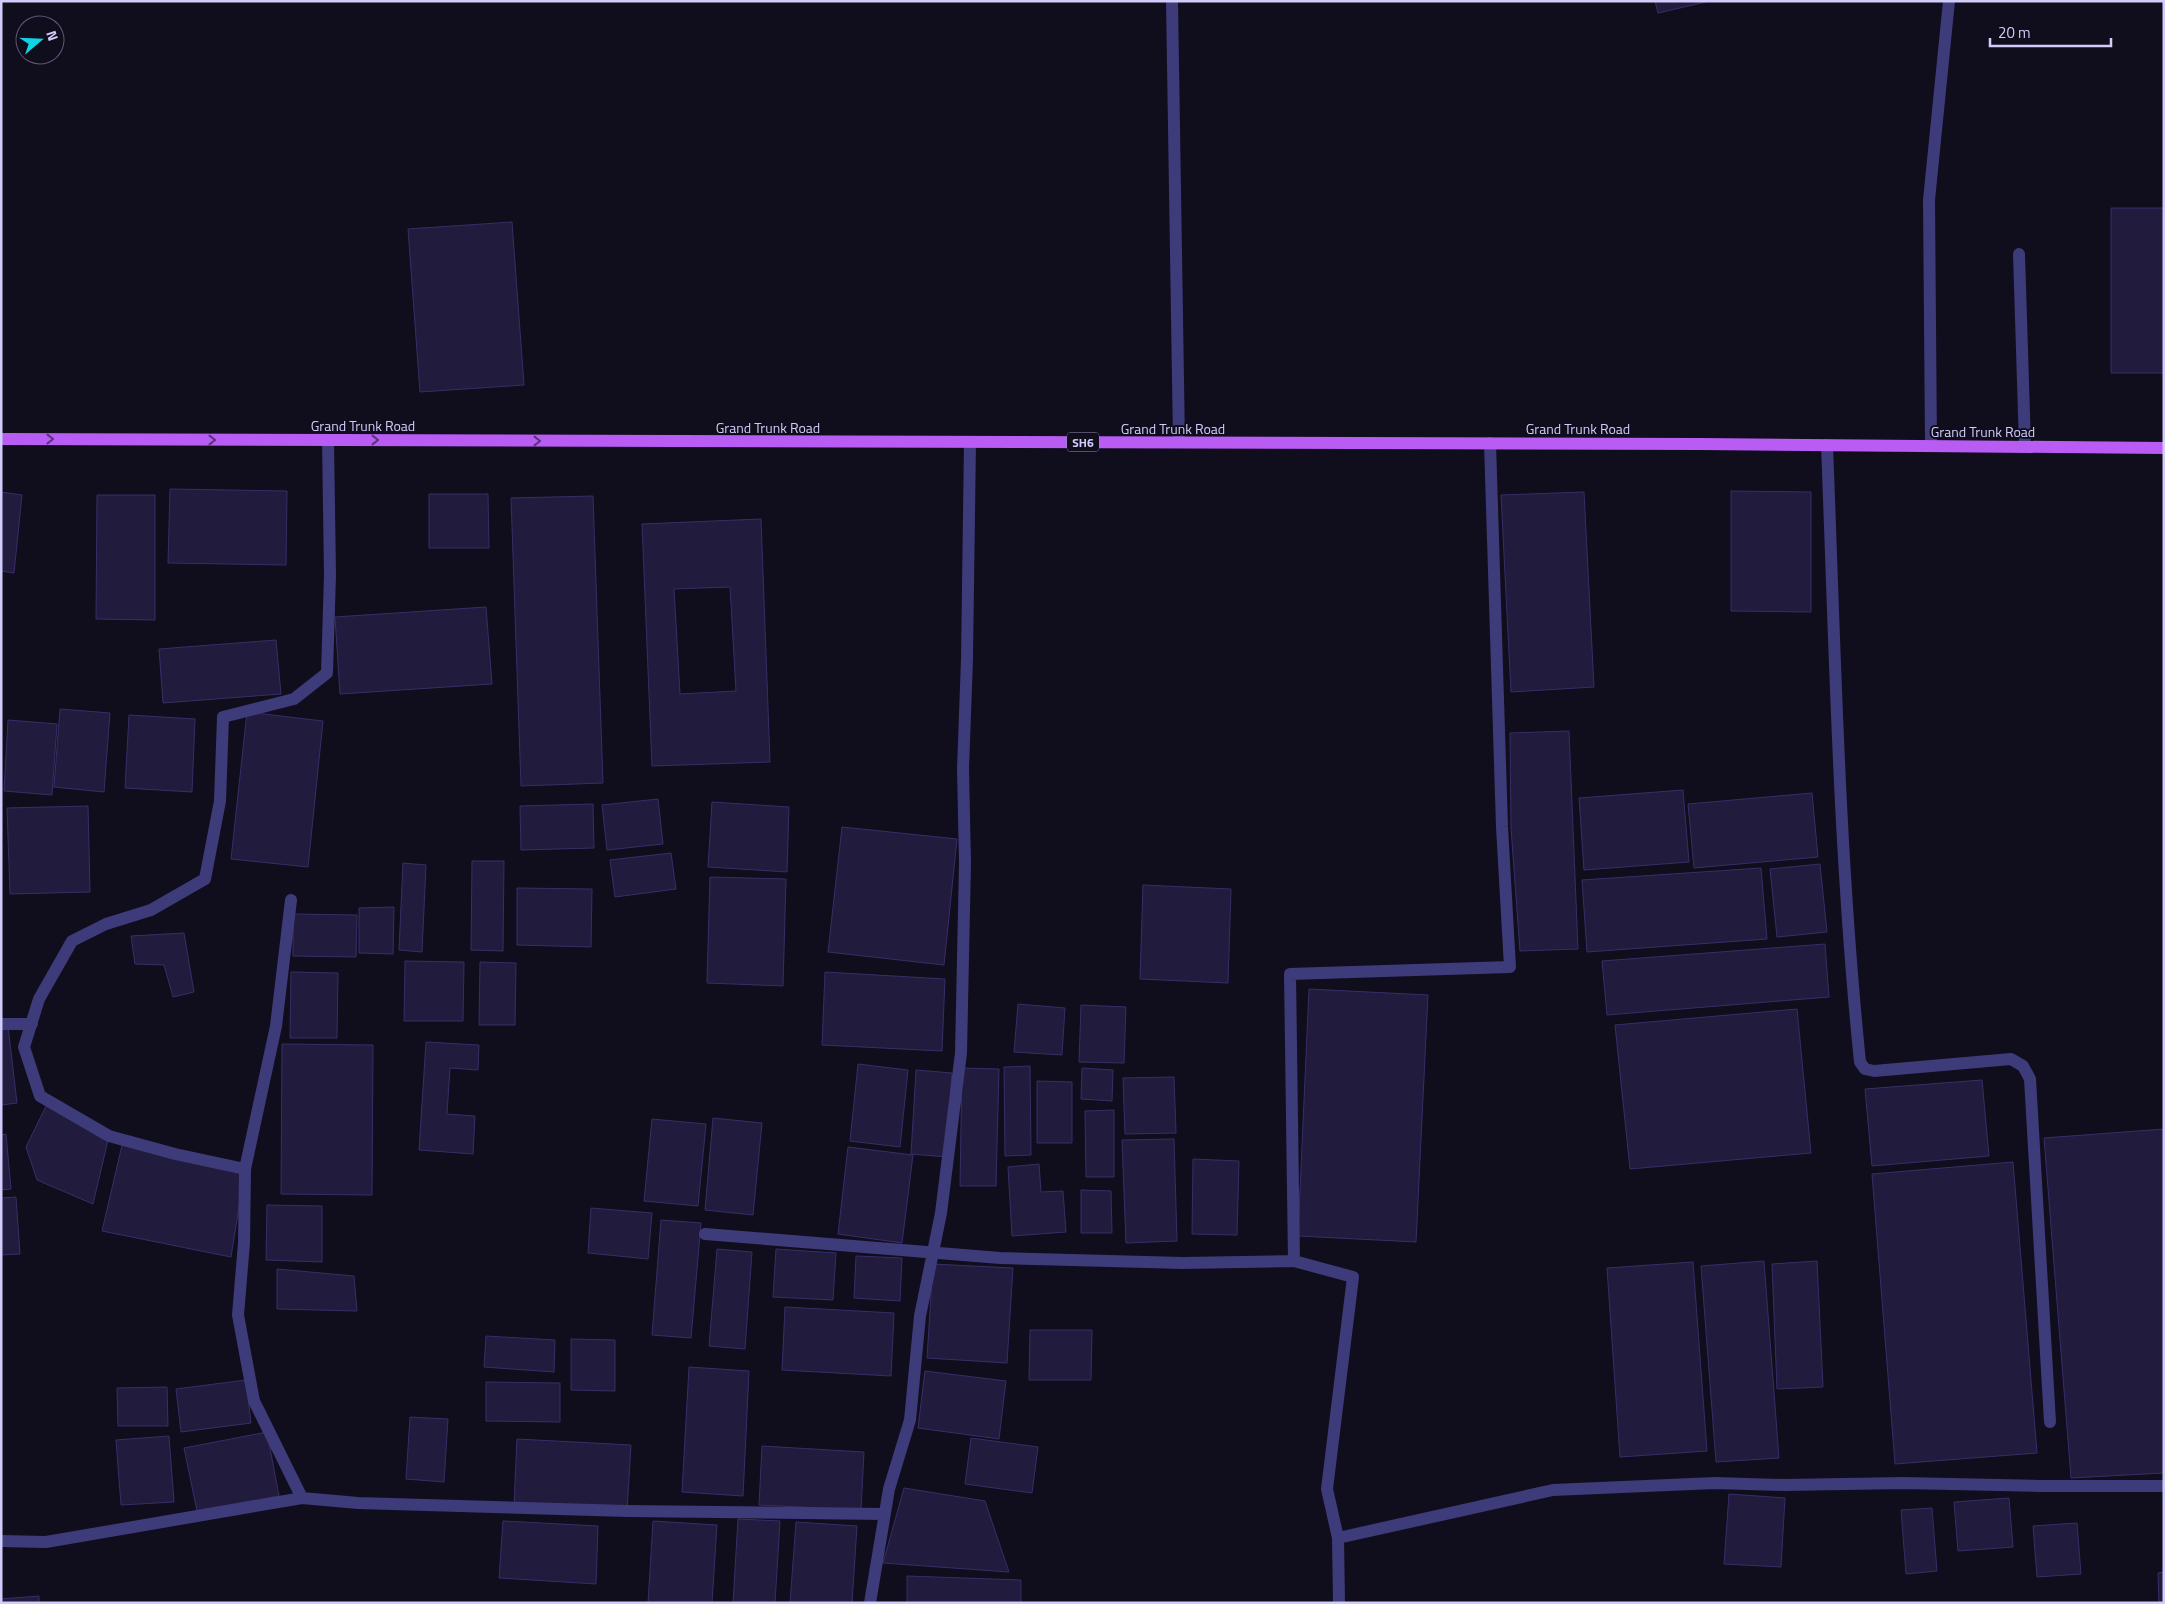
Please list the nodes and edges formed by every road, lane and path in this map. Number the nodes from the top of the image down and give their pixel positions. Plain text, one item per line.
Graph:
1 (1172, 1) edge
2 (1949, 1) edge
3 (2019, 254) dead end
4 (1, 439) edge
5 (328, 440) junction
6 (970, 442) junction
7 (1179, 442) junction
8 (1490, 443) junction
9 (1827, 445) junction
10 (1931, 446) junction
11 (2025, 446) junction
12 (2164, 448) edge
13 (291, 900) dead end
14 (1, 1024) edge
15 (32, 1024) junction
16 (245, 1169) junction
17 (705, 1234) dead end
18 (933, 1252) junction
19 (1294, 1261) junction
20 (2050, 1422) dead end
21 (2164, 1486) edge
22 (302, 1498) junction
23 (884, 1514) junction
24 (1338, 1538) junction
25 (1, 1541) edge
26 (870, 1603) edge
27 (1339, 1603) edge

1 - 7 street
2 - 10 street
3 - 11 street
4 -> 5 main road, Grand Trunk Road / SH6
5 -> 6 main road, Grand Trunk Road / SH6
5 - 15 street
6 - 7 main road, Grand Trunk Road / SH6
6 - 18 street
7 - 8 main road, Grand Trunk Road / SH6
8 - 9 main road, Grand Trunk Road / SH6
8 - 19 street
9 - 10 main road, Grand Trunk Road / SH6
9 - 20 street
10 - 11 main road, Grand Trunk Road / SH6
11 - 12 main road, Grand Trunk Road / SH6
13 - 16 street
14 - 15 street
15 - 16 street
16 - 22 street
17 - 18 street
18 - 19 street
18 - 23 street
19 - 24 street
21 - 24 street
22 - 23 street
22 - 25 street
23 - 26 street
24 - 27 street

